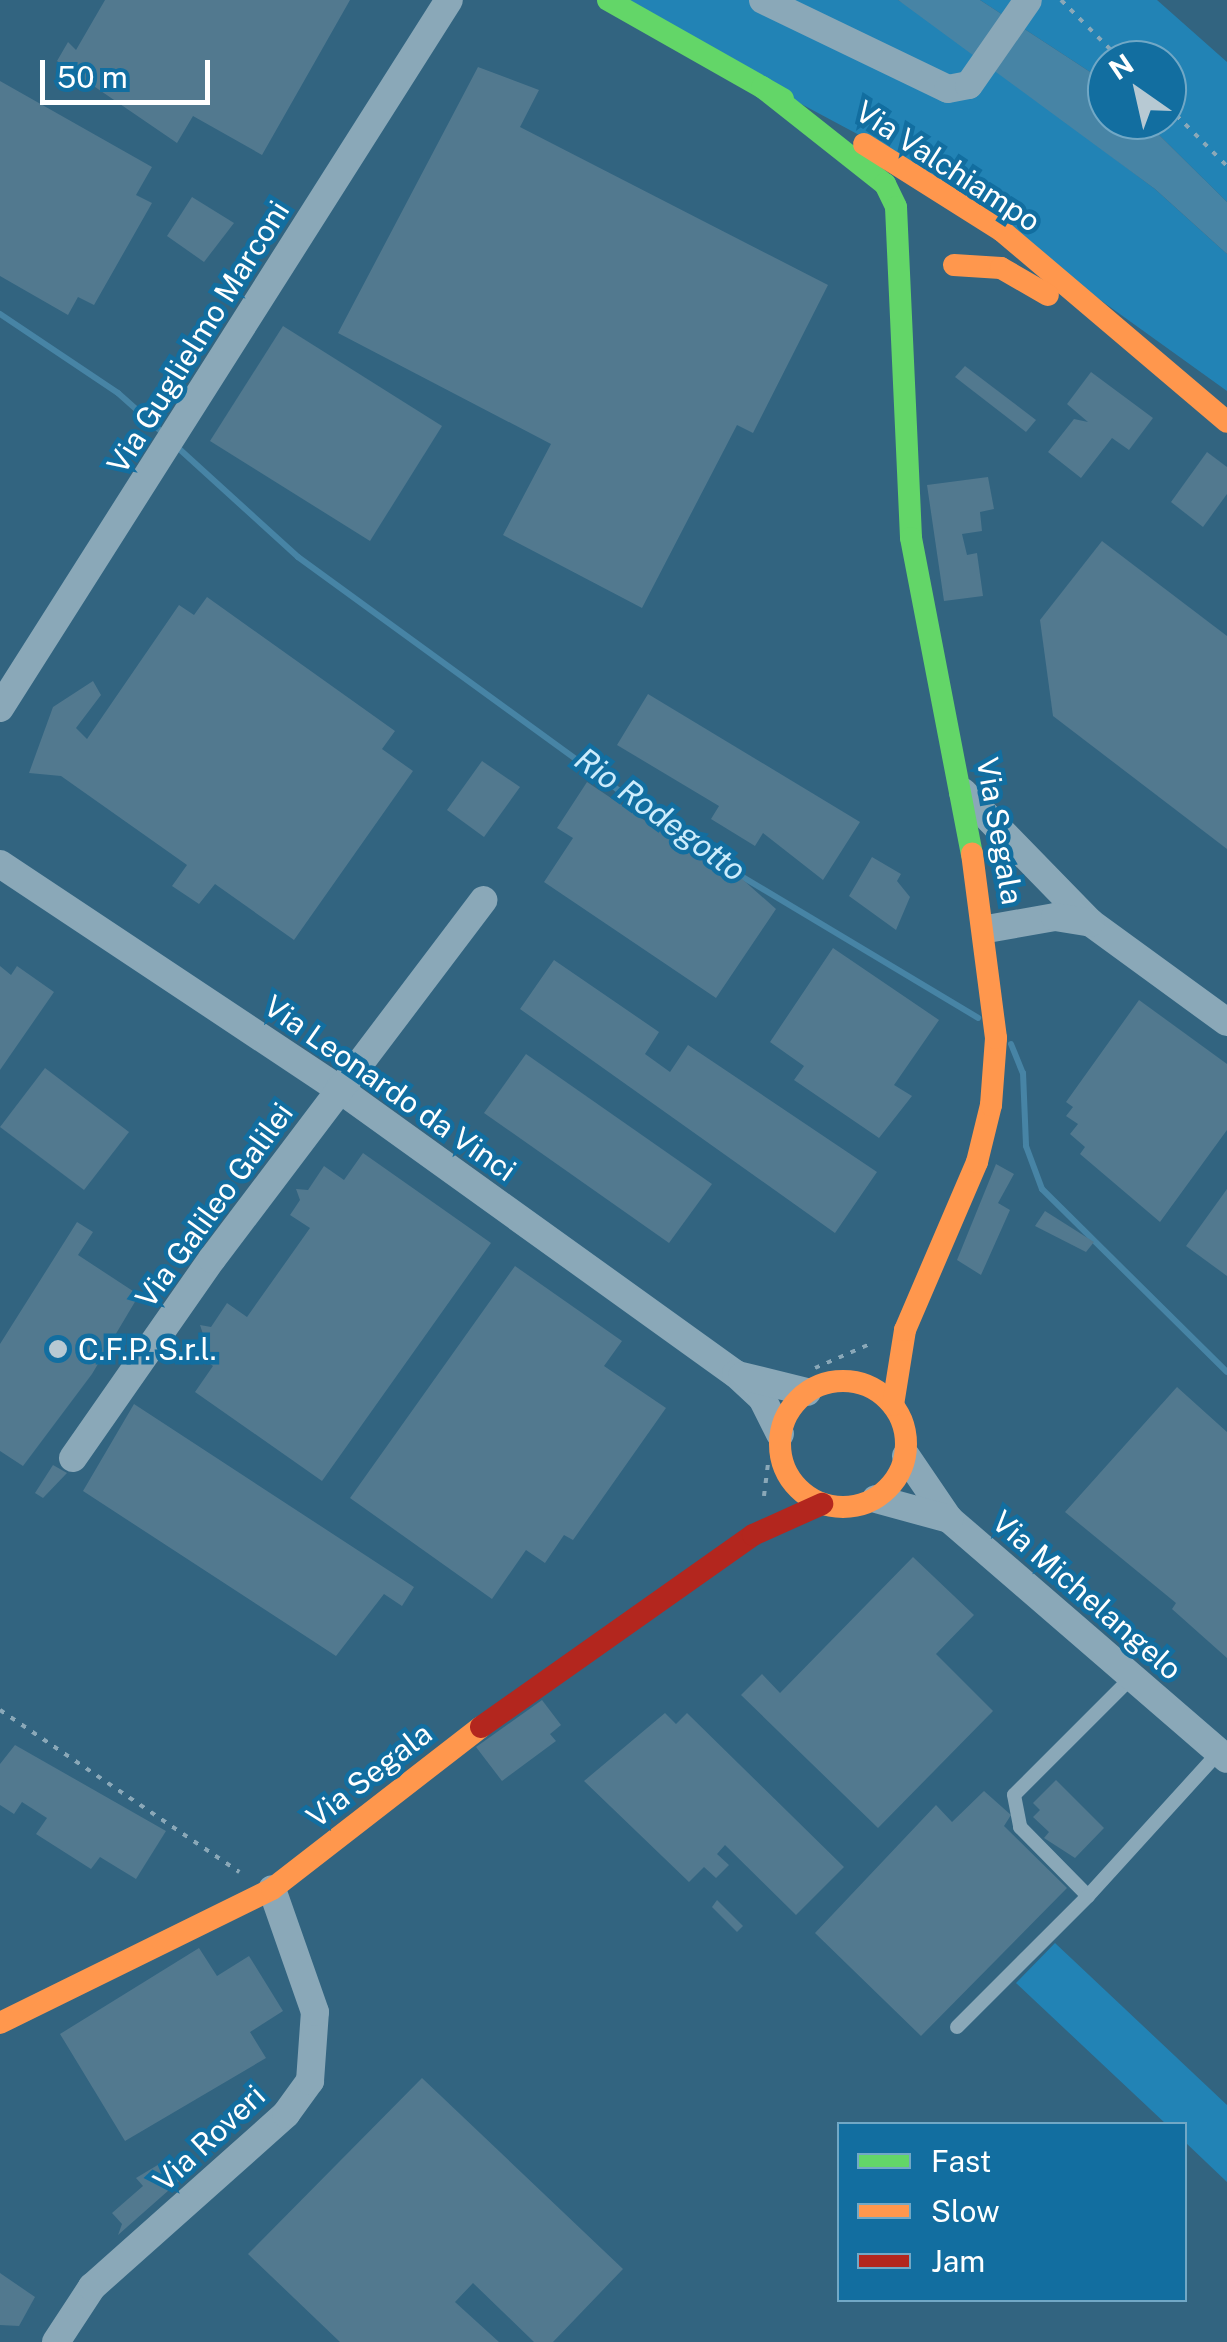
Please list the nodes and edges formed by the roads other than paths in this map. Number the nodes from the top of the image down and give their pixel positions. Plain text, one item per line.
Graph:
1 (449, 0) edge
2 (608, 0) edge
3 (763, 0) edge
4 (1028, 0) edge
5 (762, 87) junction
6 (962, 205) junction
7 (902, 253) junction
8 (954, 265) junction
9 (905, 330) junction
10 (1142, 350) junction
11 (1227, 422) edge
12 (0, 708) edge
13 (963, 792) junction
14 (0, 864) edge
15 (484, 900) dead end
16 (1091, 923) junction
17 (987, 929) junction
18 (1227, 1022) edge
19 (339, 1089) junction
20 (881, 1343) junction
21 (736, 1374) junction
22 (835, 1382) junction
23 (807, 1392) junction
24 (893, 1404) junction
25 (774, 1440) junction
26 (906, 1456) junction
27 (74, 1458) dead end
28 (786, 1472) junction
29 (876, 1499) junction
30 (822, 1504) junction
31 (950, 1519) junction
32 (753, 1535) junction
33 (1133, 1676) junction
34 (1223, 1756) edge
35 (272, 1889) junction
36 (1088, 1896) junction
37 (0, 2023) edge
38 (958, 2027) dead end
39 (56, 2342) edge

1 - 12 street, Via Guglielmo Marconi
2 - 5 street, Via Valchiampo
3 - 4 street
5 - 6 street, Via Valchiampo
5 - 7 street, Via Segala
6 - 7 street
6 - 8 street
6 - 10 street, Via Valchiampo
7 - 9 street, Via Segala
8 - 9 street
8 - 10 street
9 - 13 street, Via Segala
10 - 11 street, Via Valchiampo
13 - 16 street
13 - 17 street, Via Segala
14 - 19 street, Via Leonardo da Vinci
15 - 19 street, Via Galileo Galilei
16 - 17 street
16 - 18 street
17 - 20 street, Via Segala
19 - 21 street, Via Leonardo da Vinci
19 - 27 street, Via Galileo Galilei
20 - 22 street, Via Segala
20 - 24 street, Via Segala
21 - 23 street, Via Leonardo da Vinci
21 - 25 street, Via Leonardo da Vinci
22 - 23 street, Via Segala
22 - 24 street
23 - 25 street
24 - 26 street, Via Segala
25 - 28 street
26 - 29 street
26 - 31 street, Via Michelangelo
28 - 30 street
28 - 32 street, Via Segala
29 - 30 street, Via Segala
29 - 31 street, Via Michelangelo
30 - 32 street, Via Segala
31 - 33 street, Via Michelangelo
32 - 35 street, Via Segala
33 - 34 street, Via Michelangelo
33 - 36 lane
34 - 36 lane
35 - 37 street, Via Segala
35 - 39 street, Via Roveri
36 - 38 lane

